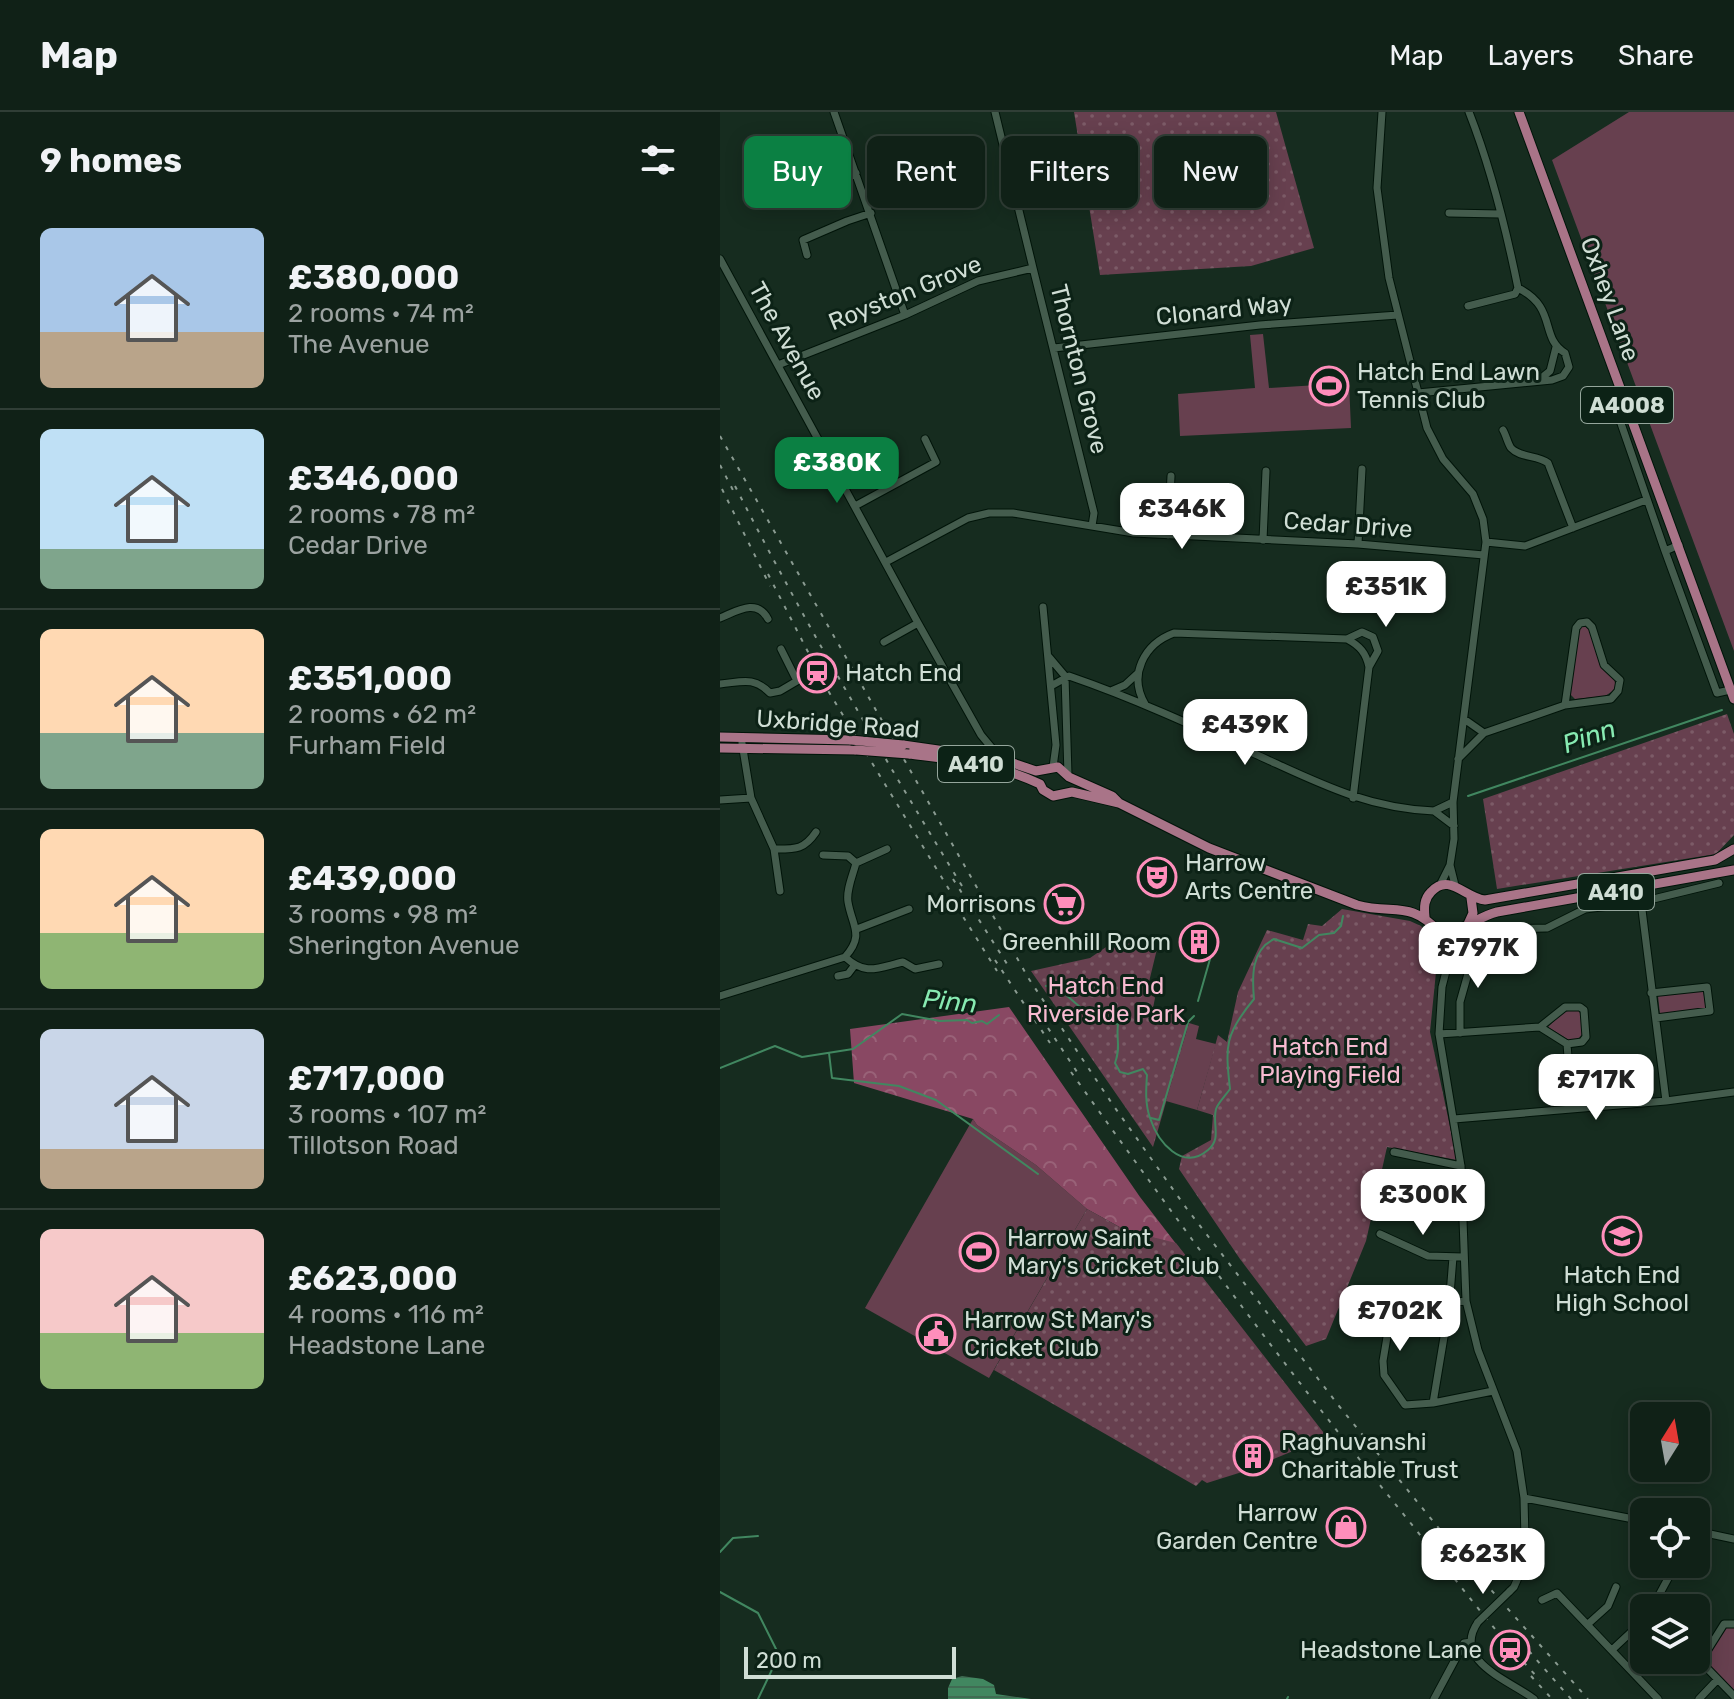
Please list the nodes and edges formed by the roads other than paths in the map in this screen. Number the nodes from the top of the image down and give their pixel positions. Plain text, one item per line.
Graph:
1 (834, 112) edge
2 (995, 112) edge
3 (1382, 112) edge
4 (1469, 112) edge
5 (1519, 112) edge
6 (856, 173) junction
7 (851, 175) edge
8 (871, 213) junction
9 (1449, 213) dead end
10 (1500, 214) junction
11 (807, 255) dead end
12 (720, 259) edge
13 (1033, 268) junction
14 (1518, 288) junction
15 (1468, 306) dead end
16 (905, 315) junction
17 (1398, 315) junction
18 (1556, 347) junction
19 (1054, 348) junction
20 (778, 365) junction
21 (1538, 381) junction
22 (1418, 393) junction
23 (1616, 409) dead end
24 (1503, 430) dead end
25 (925, 439) dead end
26 (1362, 469) dead end
27 (1266, 471) dead end
28 (1171, 476) dead end
29 (1646, 500) junction
30 (855, 506) junction
31 (1092, 526) junction
32 (1573, 528) junction
33 (1168, 535) junction
34 (1263, 540) junction
35 (1486, 542) junction
36 (1358, 544) junction
37 (1679, 545) junction
38 (1665, 551) junction
39 (1484, 555) junction
40 (886, 562) junction
41 (1043, 607) dead end
42 (720, 618) edge
43 (768, 619) dead end
44 (918, 623) junction
45 (1347, 639) junction
46 (884, 642) dead end
47 (781, 649) dead end
48 (1049, 657) junction
49 (1369, 667) junction
50 (1138, 673) junction
51 (1065, 676) junction
52 (720, 684) edge
53 (1051, 686) junction
54 (1111, 691) junction
55 (1732, 694) edge
56 (1145, 704) junction
57 (1565, 705) junction
58 (1464, 719) junction
59 (1484, 733) junction
60 (981, 735) junction
61 (720, 737) edge
62 (742, 742) junction
63 (720, 748) edge
64 (1001, 759) junction
65 (1458, 759) junction
66 (983, 760) junction
67 (1049, 769) junction
68 (1068, 776) junction
69 (1040, 784) junction
70 (1063, 794) junction
71 (751, 798) junction
72 (1353, 798) junction
73 (720, 800) edge
74 (1453, 802) junction
75 (1119, 803) junction
76 (1434, 811) junction
77 (1454, 826) junction
78 (816, 832) dead end
79 (774, 849) junction
80 (887, 849) dead end
81 (1734, 849) edge
82 (823, 855) dead end
83 (856, 863) junction
84 (1450, 865) junction
85 (1734, 870) edge
86 (1719, 883) dead end
87 (1440, 885) junction
88 (1455, 885) junction
89 (780, 891) dead end
90 (1471, 898) junction
91 (1425, 902) junction
92 (1641, 902) junction
93 (909, 909) dead end
94 (1403, 909) junction
95 (1425, 917) junction
96 (1468, 924) junction
97 (857, 929) junction
98 (1439, 932) junction
99 (1456, 932) junction
100 (845, 957) junction
101 (939, 964) dead end
102 (1446, 964) junction
103 (854, 966) junction
104 (838, 976) dead end
105 (1651, 993) junction
106 (720, 996) edge
107 (1656, 1018) junction
108 (1540, 1027) junction
109 (1460, 1033) junction
110 (1439, 1034) junction
111 (1567, 1044) junction
112 (1734, 1092) edge
113 (1666, 1101) junction
114 (1572, 1109) junction
115 (1454, 1119) junction
116 (1394, 1152) dead end
117 (1461, 1166) junction
118 (1380, 1234) dead end
119 (1458, 1257) junction
120 (1393, 1301) dead end
121 (1466, 1301) junction
122 (1449, 1307) junction
123 (1363, 1319) dead end
124 (1389, 1324) junction
125 (1493, 1391) junction
126 (1433, 1403) junction
127 (1524, 1498) junction
128 (1630, 1518) edge
129 (1710, 1534) edge
130 (1734, 1539) edge
131 (1616, 1587) dead end
132 (1542, 1600) dead end
133 (1588, 1624) junction
134 (1734, 1624) edge
135 (1630, 1633) edge
136 (1471, 1642) junction
137 (1613, 1649) junction
138 (1717, 1680) junction
139 (1734, 1696) edge
140 (1434, 1699) edge
141 (1534, 1699) edge
142 (1658, 1699) edge
143 (1699, 1699) edge

1 - 6 street
2 - 13 street
3 - 17 street
4 - 10 street
5 - 37 main road, Oxhey Lane / A4008
6 - 7 street
6 - 8 street
8 - 11 street
8 - 16 street
9 - 10 street
10 - 14 street
12 - 20 street, The Avenue
13 - 16 street, Royston Grove
13 - 19 street, Thornton Grove
14 - 15 street
14 - 18 street
16 - 20 street, Royston Grove
17 - 19 street, Clonard Way
17 - 22 street
18 - 21 street
18 - 21 street
19 - 31 street, Thornton Grove
20 - 30 street, The Avenue
21 - 22 street
22 - 35 street
23 - 29 street, Oxhey Lane
24 - 32 street
25 - 30 street
26 - 36 street
27 - 34 street
28 - 33 street
29 - 32 street
29 - 38 street, Oxhey Lane
30 - 40 street, The Avenue
31 - 33 street, Cedar Drive
31 - 40 street, Cedar Drive
32 - 35 street
33 - 34 street, Cedar Drive
34 - 36 street, Cedar Drive
35 - 39 street
36 - 39 street, Cedar Drive
37 - 38 street
37 - 55 main road, Oxhey Lane / A4008
38 - 55 street, Oxhey Lane
39 - 58 street
40 - 44 street, The Avenue
41 - 48 street
42 - 43 street
44 - 46 street
44 - 60 street, The Avenue
45 - 49 street
45 - 49 street
45 - 50 street
47 - 52 street
48 - 51 street
48 - 53 street
49 - 72 street
50 - 54 street
50 - 56 street
51 - 53 street
51 - 54 street
51 - 68 street
53 - 67 street
54 - 56 street
56 - 72 street
57 - 57 street
57 - 59 street
58 - 59 street
58 - 65 street
59 - 65 street
60 - 64 street, The Avenue
60 - 66 street, The Avenue
61 - 62 main road, Uxbridge Road / A410
62 - 63 main road, Uxbridge Road / A410
62 - 66 main road, Uxbridge Road / A410, bridge
62 - 71 street
64 - 66 main road, Uxbridge Road / A410
64 - 67 main road, Uxbridge Road / A410
65 - 74 street
66 - 69 main road, Uxbridge Road / A410
67 - 68 main road, Uxbridge Road
67 - 69 main road
68 - 70 main road
68 - 75 main road, Uxbridge Road
69 - 70 main road, Uxbridge Road
70 - 75 main road, Uxbridge Road
71 - 73 street
71 - 79 street
72 - 76 street
74 - 76 street
74 - 77 street
75 - 94 main road, Uxbridge Road
76 - 77 street
77 - 84 street
78 - 79 street
79 - 89 street
80 - 83 street
81 - 90 main road, A410
82 - 83 street
83 - 97 street
84 - 87 street
84 - 88 street
85 - 96 main road, A410
86 - 92 street
87 - 88 main road
87 - 91 main road
88 - 90 main road
90 - 96 main road
91 - 94 main road, Uxbridge Road
91 - 95 main road
92 - 105 street
92 - 109 street
93 - 97 street
94 - 95 main road, Uxbridge Road
95 - 98 main road, Uxbridge Road
96 - 99 main road
97 - 100 street
98 - 99 main road
98 - 102 street
99 - 102 street
100 - 103 street
100 - 106 street
101 - 103 street
102 - 110 street
103 - 104 street
105 - 107 street
105 - 107 street
107 - 113 street
108 - 109 street
108 - 111 street
108 - 111 street
109 - 110 street
110 - 115 street
111 - 114 street
112 - 113 street
113 - 114 street
114 - 115 street
115 - 117 street
116 - 117 street
117 - 119 street
118 - 119 street
119 - 121 street
119 - 122 street
120 - 124 street
121 - 122 street
121 - 125 street
122 - 126 street
123 - 124 street
124 - 126 street
125 - 126 street
125 - 127 street
127 - 128 street
127 - 136 street, bridge
129 - 130 street
131 - 133 street
132 - 133 street
133 - 137 street
134 - 138 street
135 - 137 street
136 - 140 street
136 - 141 street
137 - 142 street
138 - 139 street
138 - 143 street

